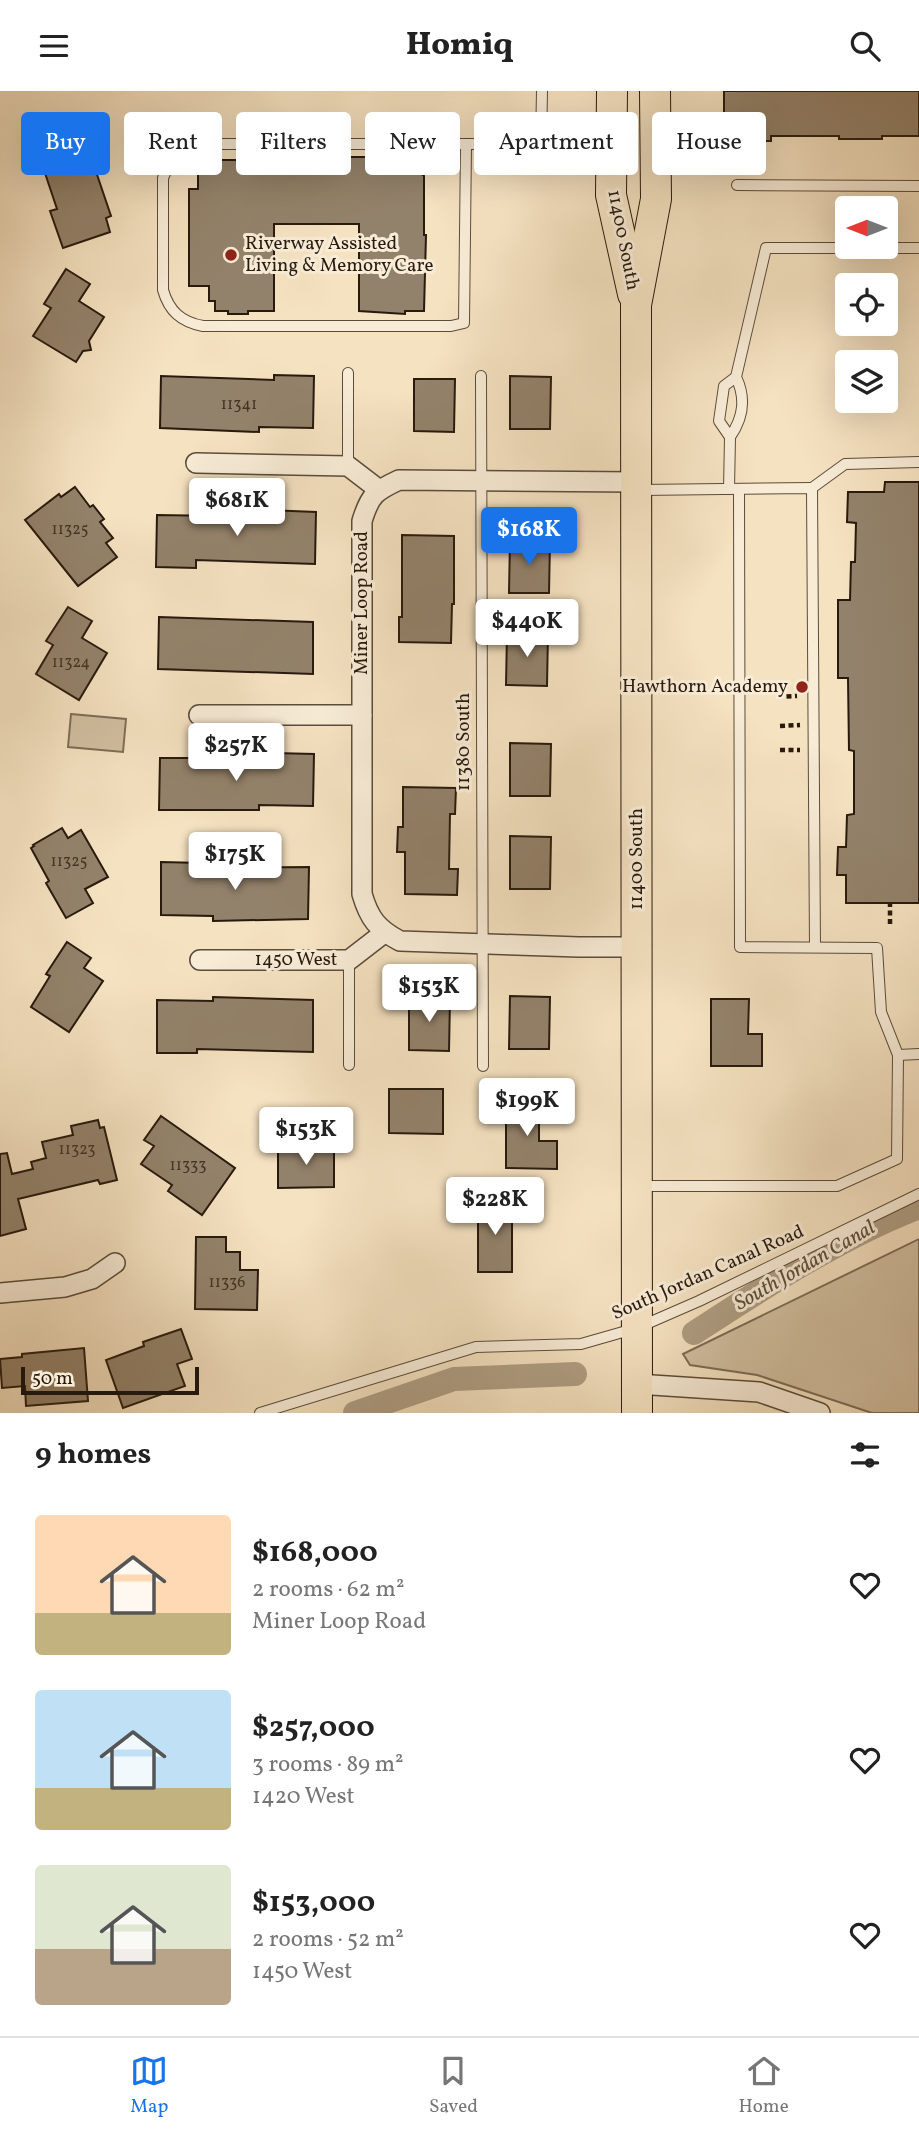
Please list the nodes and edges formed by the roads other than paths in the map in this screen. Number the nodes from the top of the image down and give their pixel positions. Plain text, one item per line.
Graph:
1 (542, 91) edge
2 (612, 91) edge
3 (655, 91) edge
4 (542, 112) edge
5 (612, 112) edge
6 (466, 143) junction
7 (474, 143) edge
8 (612, 175) edge
9 (737, 185) dead end
10 (919, 186) edge
11 (919, 248) edge
12 (636, 305) junction
13 (348, 373) dead end
14 (481, 376) dead end
15 (736, 377) junction
16 (730, 437) junction
17 (919, 461) edge
18 (196, 463) dead end
19 (348, 466) junction
20 (483, 481) junction
21 (636, 486) junction
22 (812, 488) junction
23 (378, 489) junction
24 (734, 489) junction
25 (199, 715) dead end
26 (362, 715) junction
27 (384, 933) junction
28 (482, 943) junction
29 (637, 947) junction
30 (815, 947) junction
31 (200, 960) dead end
32 (349, 960) junction
33 (919, 1054) edge
34 (898, 1055) junction
35 (349, 1065) dead end
36 (483, 1066) dead end
37 (637, 1186) junction
38 (919, 1194) edge
39 (115, 1263) dead end
40 (0, 1293) edge
41 (637, 1328) junction
42 (637, 1399) edge
43 (260, 1413) edge
44 (820, 1413) edge

1 - 4 lane
2 - 5 main road, 11400 South
3 - 12 main road, 11400 South
6 - 6 lane
6 - 7 lane
8 - 12 main road, 11400 South
9 - 10 lane
11 - 15 lane
12 - 21 main road, 11400 South
13 - 19 lane
14 - 20 lane, 11380 South
15 - 16 lane
15 - 16 lane
16 - 24 lane
17 - 22 lane
18 - 19 street
19 - 23 street
20 - 21 street
20 - 23 street
20 - 28 lane, 11380 South
21 - 24 lane
21 - 29 main road, 11400 South
22 - 24 lane
22 - 30 lane
23 - 26 street, Miner Loop Road
24 - 30 lane
25 - 26 street
26 - 27 street, Miner Loop Road
27 - 28 street
27 - 32 street, 1450 West
28 - 29 street
28 - 36 lane, 11380 South
29 - 37 main road, 11400 South
30 - 34 lane
31 - 32 street, 1450 West
32 - 35 lane
33 - 34 lane
34 - 37 lane
37 - 41 main road, 11400 South
38 - 41 lane, South Jordan Canal Road
39 - 40 street
41 - 42 main road, 11400 South
41 - 43 lane, South Jordan Canal Road
42 - 44 street

